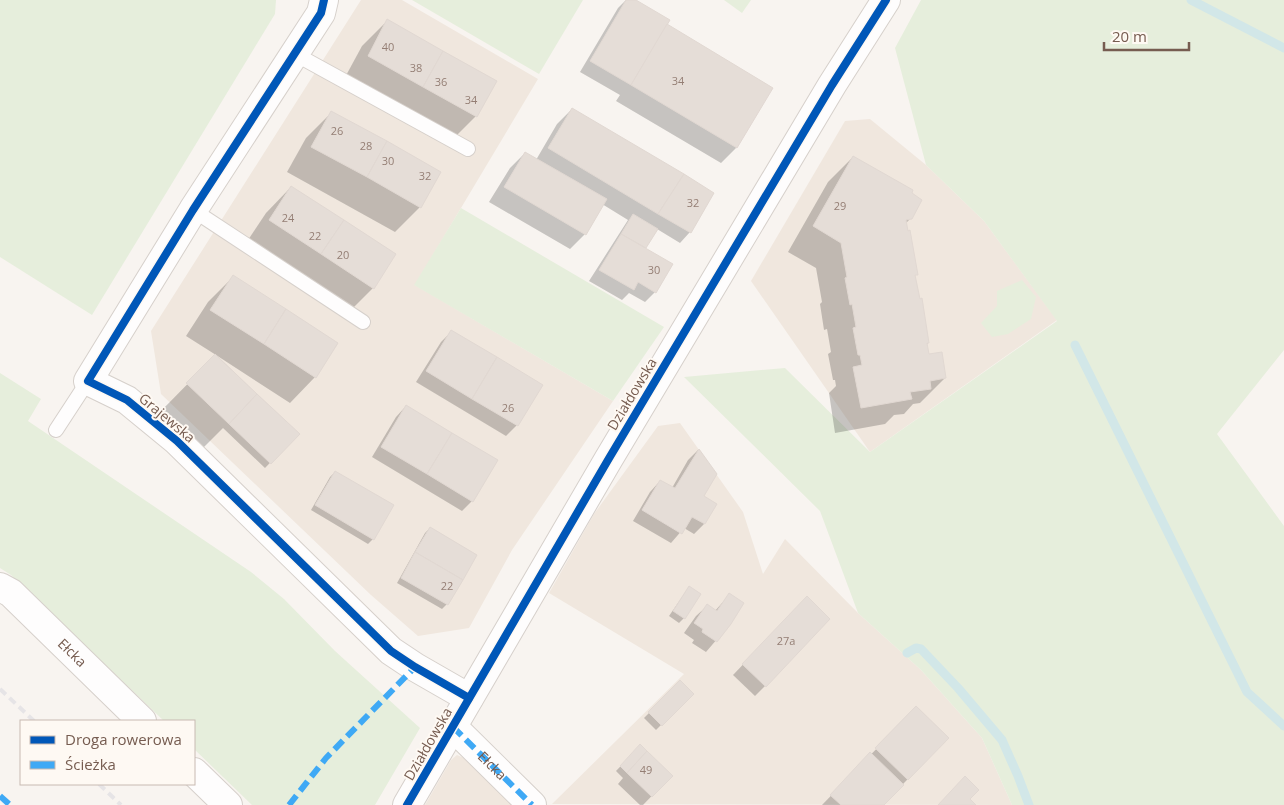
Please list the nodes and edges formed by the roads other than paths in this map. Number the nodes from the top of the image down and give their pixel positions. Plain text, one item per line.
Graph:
1 (324, 0) edge
2 (886, 0) edge
3 (295, 54) junction
4 (468, 149) dead end
5 (193, 210) junction
6 (363, 322) dead end
7 (88, 381) junction
8 (56, 430) dead end
9 (0, 587) edge
10 (469, 698) junction
11 (141, 720) edge
12 (453, 727) junction
13 (195, 773) edge
14 (228, 805) edge
15 (407, 805) edge
16 (532, 805) edge

1 - 3 street
2 - 10 street, Działdowska
3 - 4 lane
3 - 5 street
5 - 6 lane
5 - 7 street
7 - 8 lane
7 - 10 street, Grajewska
9 - 11 street, Ełcka
10 - 12 street, Działdowska
12 - 15 street, Działdowska
12 - 16 street, Ełcka
13 - 14 street

